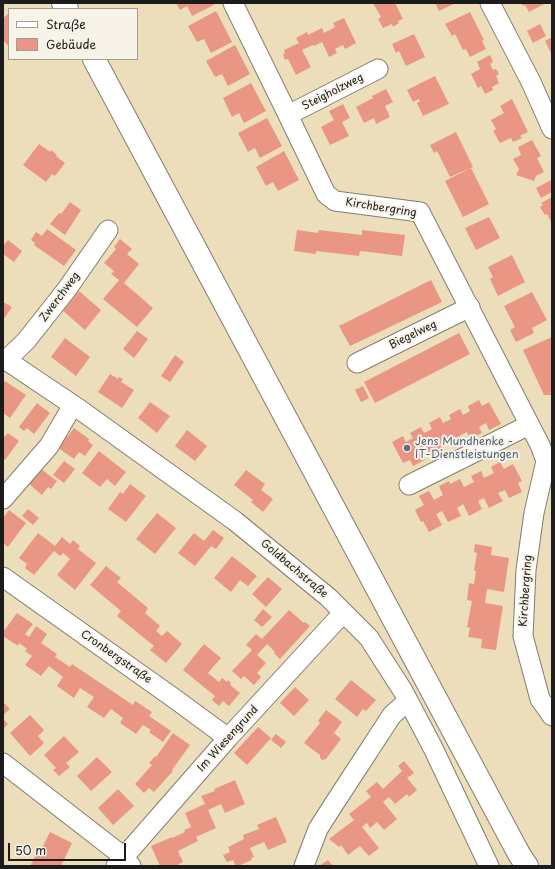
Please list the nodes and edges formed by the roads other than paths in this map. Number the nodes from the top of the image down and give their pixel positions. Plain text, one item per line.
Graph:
1 (233, 3) edge
2 (490, 3) edge
3 (95, 60) edge
4 (378, 69) dead end
5 (288, 115) junction
6 (552, 129) edge
7 (108, 230) dead end
8 (470, 307) junction
9 (5, 359) edge
10 (357, 362) dead end
11 (73, 405) junction
12 (529, 425) junction
13 (549, 460) edge
14 (409, 485) dead end
15 (3, 499) edge
16 (3, 577) edge
17 (343, 613) junction
18 (546, 698) edge
19 (408, 701) junction
20 (552, 716) edge
21 (228, 738) junction
22 (3, 764) edge
23 (123, 863) edge
24 (304, 866) edge
25 (489, 866) edge
26 (527, 866) edge

1 - 5 street, Kirchbergring
2 - 6 street
3 - 26 main road
4 - 5 street, Steigholzweg
5 - 8 street, Kirchbergring
7 - 9 street, Zwerchweg
8 - 10 street, Biegelweg
8 - 12 street, Kirchbergring
9 - 11 street, Goldbachstraße
11 - 15 street
11 - 17 street, Goldbachstraße
12 - 13 street, Kirchbergring
12 - 14 street
13 - 18 street, Kirchbergring
16 - 21 street, Cronbergstraße
17 - 19 street, Goldbachstraße
17 - 21 street, Im Wiesengrund
18 - 20 street, Kirchbergring
19 - 24 street
19 - 25 street, Goldbachstraße
21 - 23 street, Im Wiesengrund
22 - 23 street

